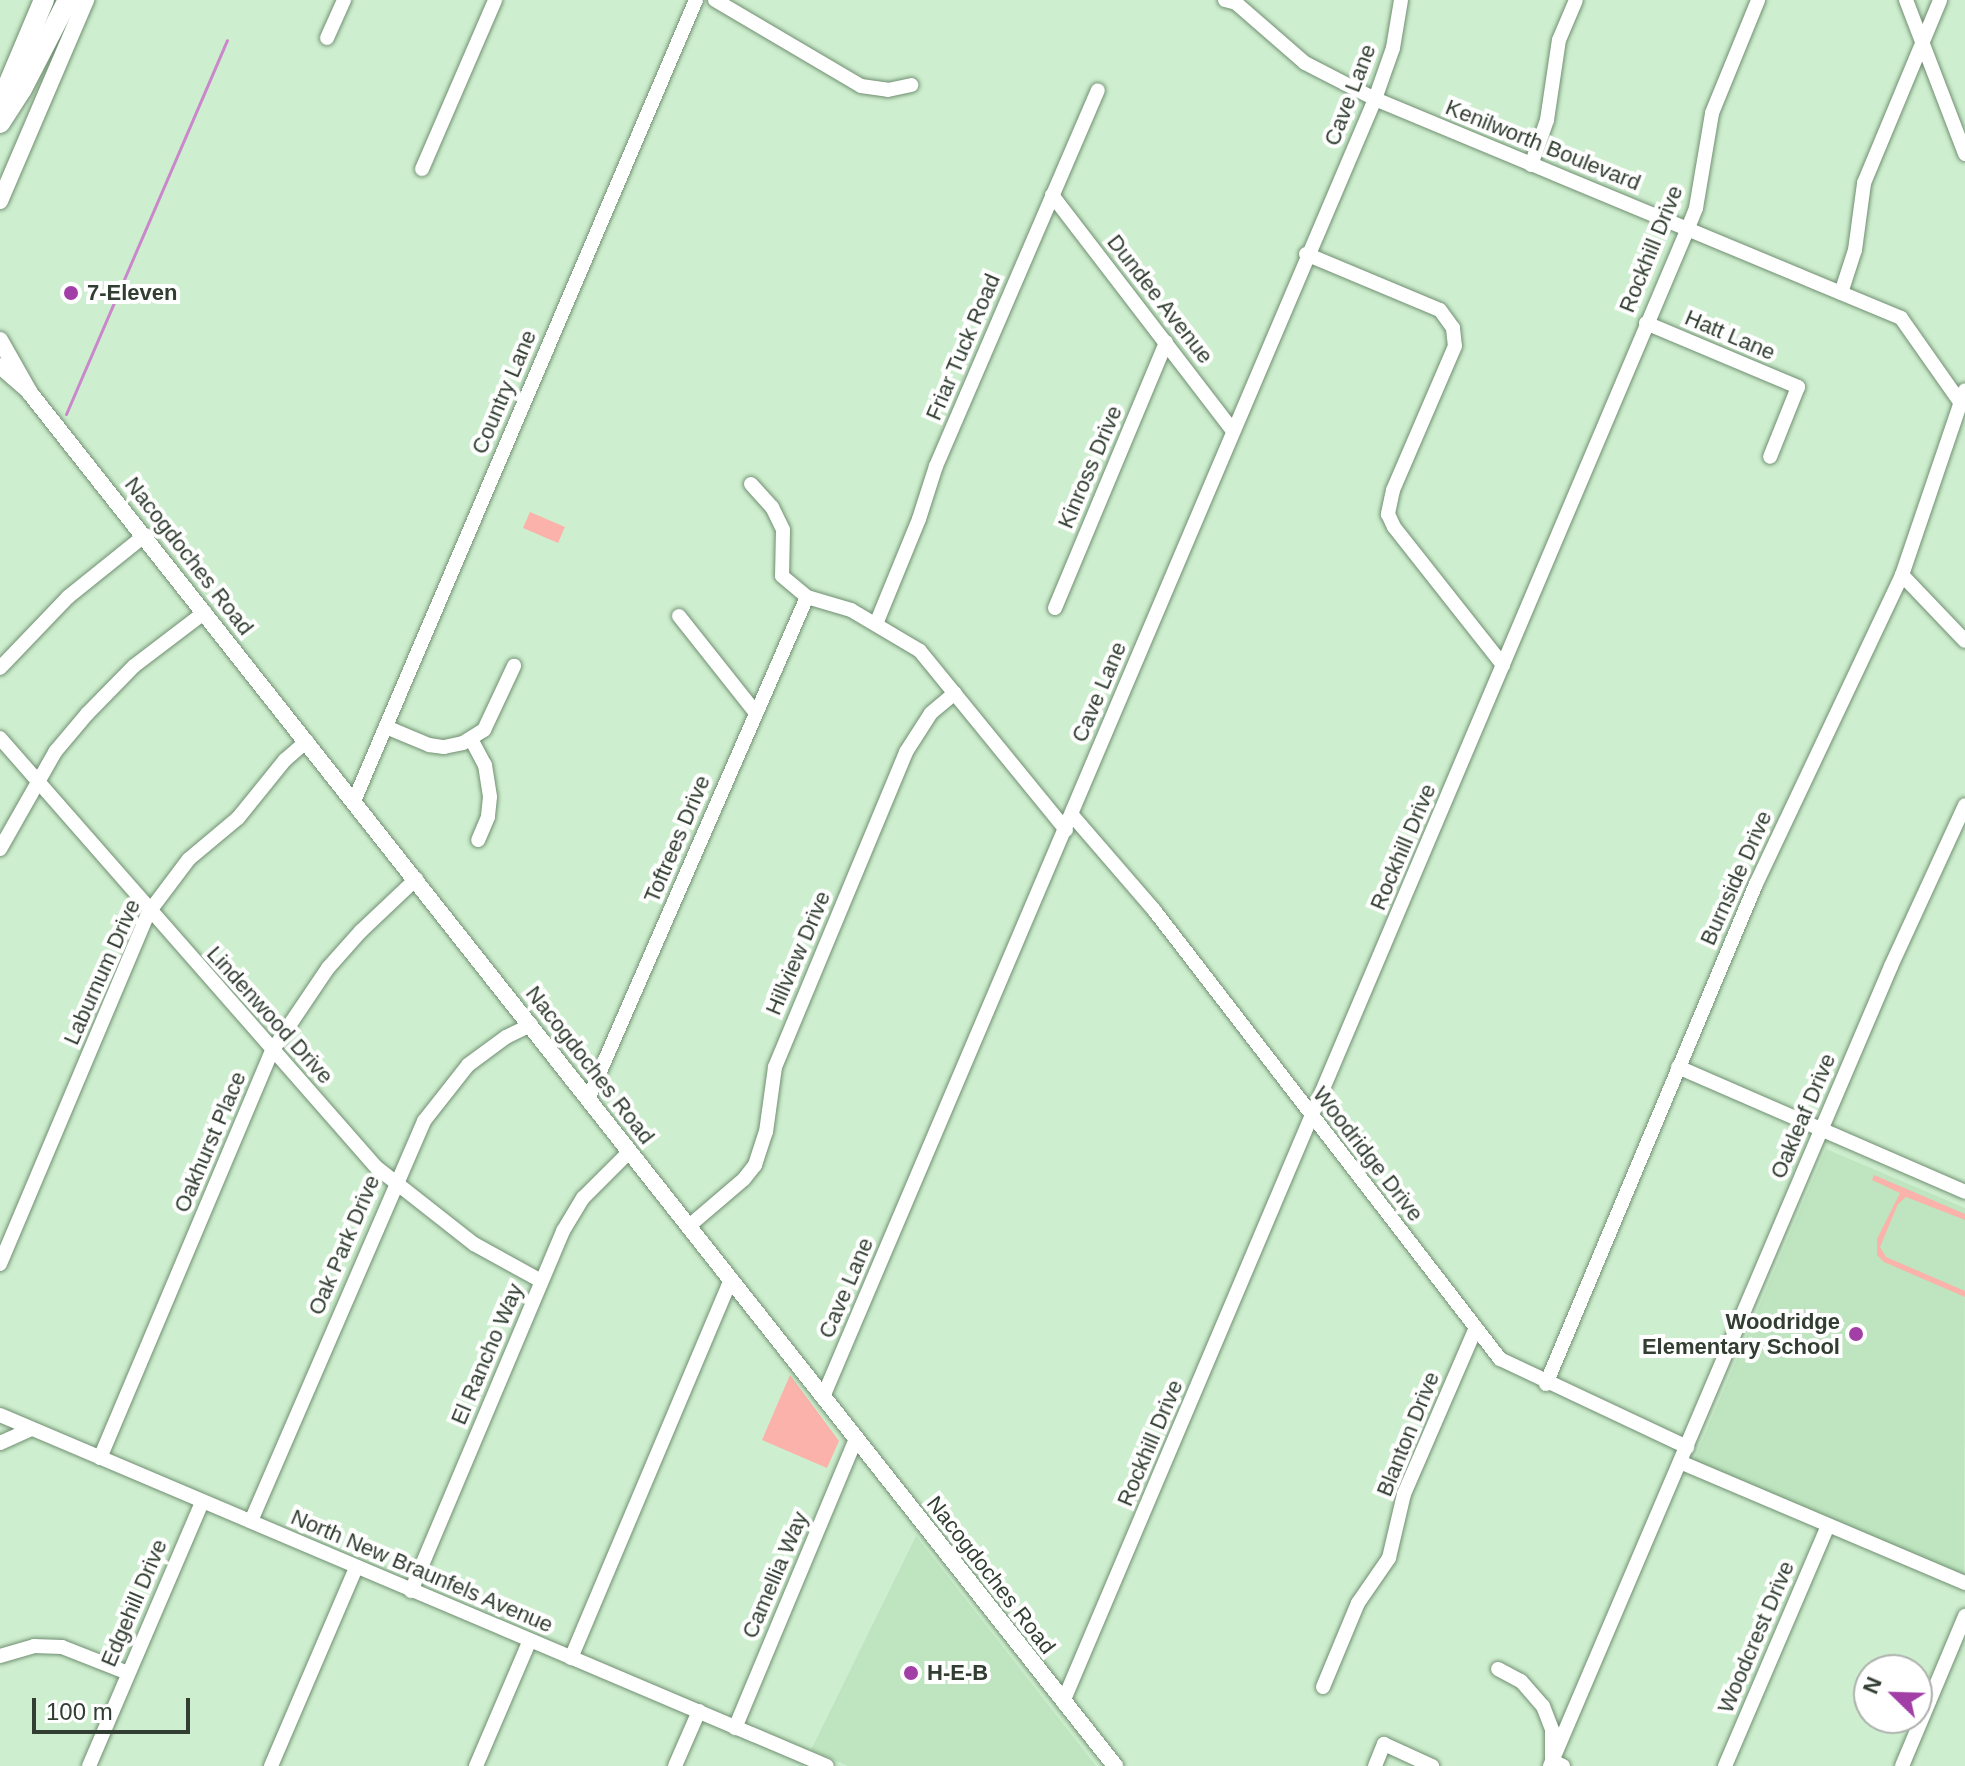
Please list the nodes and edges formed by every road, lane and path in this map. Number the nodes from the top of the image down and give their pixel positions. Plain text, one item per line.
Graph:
1 (44, 0) edge
2 (68, 0) edge
3 (86, 0) edge
4 (344, 0) edge
5 (495, 0) edge
6 (696, 0) edge
7 (715, 0) edge
8 (1401, 0) edge
9 (1576, 0) edge
10 (1758, 0) edge
11 (1906, 0) edge
12 (1940, 0) edge
13 (1232, 1) edge
14 (327, 38) dead end
15 (1923, 41) junction
16 (911, 85) dead end
17 (1098, 90) dead end
18 (1375, 99) junction
19 (0, 104) edge
20 (0, 123) edge
21 (1965, 154) edge
22 (1531, 165) junction
23 (422, 169) dead end
24 (1052, 195) junction
25 (0, 201) edge
26 (1688, 228) junction
27 (1306, 254) junction
28 (1841, 293) junction
29 (1646, 323) junction
30 (0, 340) edge
31 (1166, 342) junction
32 (0, 366) edge
33 (30, 393) junction
34 (1962, 396) edge
35 (1233, 431) junction
36 (1770, 457) dead end
37 (751, 484) dead end
38 (145, 535) junction
39 (1902, 575) junction
40 (807, 597) junction
41 (1055, 608) dead end
42 (205, 612) junction
43 (679, 616) dead end
44 (876, 624) junction
45 (1965, 641) edge
46 (1503, 665) junction
47 (514, 666) dead end
48 (0, 668) edge
49 (955, 693) junction
50 (756, 713) junction
51 (386, 727) junction
52 (0, 738) edge
53 (471, 739) junction
54 (307, 741) junction
55 (38, 781) junction
56 (354, 801) junction
57 (1965, 805) edge
58 (1072, 815) junction
59 (1066, 830) junction
60 (478, 840) dead end
61 (0, 849) edge
62 (416, 879) junction
63 (149, 912) junction
64 (531, 1025) junction
65 (272, 1051) junction
66 (1678, 1067) junction
67 (588, 1099) junction
68 (1312, 1120) junction
69 (1822, 1129) junction
70 (630, 1151) junction
71 (394, 1185) junction
72 (1965, 1192) edge
73 (689, 1226) junction
74 (0, 1264) edge
75 (731, 1280) junction
76 (541, 1281) junction
77 (1476, 1328) junction
78 (1546, 1384) junction
79 (823, 1397) junction
80 (0, 1415) edge
81 (31, 1429) junction
82 (856, 1439) junction
83 (0, 1443) edge
84 (1687, 1447) junction
85 (100, 1458) junction
86 (1680, 1462) junction
87 (202, 1502) junction
88 (251, 1521) junction
89 (1828, 1526) junction
90 (356, 1568) junction
91 (1965, 1583) edge
92 (411, 1591) junction
93 (1965, 1616) edge
94 (530, 1640) junction
95 (0, 1656) edge
96 (571, 1658) junction
97 (1498, 1669) dead end
98 (128, 1673) junction
99 (1323, 1687) dead end
100 (1063, 1702) junction
101 (699, 1711) junction
102 (735, 1728) junction
103 (1555, 1764) edge
104 (89, 1766) edge
105 (271, 1766) edge
106 (476, 1766) edge
107 (675, 1766) edge
108 (827, 1766) edge
109 (1115, 1766) edge
110 (1375, 1766) edge
111 (1432, 1766) edge
112 (1725, 1766) edge
113 (1902, 1766) edge

1 - 19 highway
2 - 20 highway
3 - 25 main road
4 - 14 street
5 - 23 street
6 - 51 street, Country Lane
7 - 16 street
8 - 18 street, Cave Lane
9 - 22 street
10 - 26 street, Rockhill Drive
11 - 15 street
12 - 15 street
13 - 18 street, Kenilworth Boulevard
15 - 21 street
15 - 28 street
17 - 24 street, Friar Tuck Road
18 - 22 street, Kenilworth Boulevard
18 - 27 street, Cave Lane
22 - 26 street, Kenilworth Boulevard
24 - 31 street, Dundee Avenue
24 - 44 street, Friar Tuck Road
26 - 28 street, Kenilworth Boulevard
26 - 29 street, Rockhill Drive
27 - 35 street, Cave Lane
27 - 46 street
28 - 34 street, Kenilworth Boulevard
29 - 36 street, Hatt Lane
29 - 46 street, Rockhill Drive
30 - 33 main road, Nacogdoches Road
31 - 35 street, Dundee Avenue
31 - 41 street, Kinross Drive
32 - 33 main road, Nacogdoches Road
33 - 38 main road, Nacogdoches Road
34 - 39 street, Burnside Drive
35 - 58 street, Cave Lane
37 - 40 street
38 - 42 main road, Nacogdoches Road
38 - 48 street
39 - 45 street
39 - 66 street, Burnside Drive
40 - 44 street
40 - 50 street, Toftrees Drive
42 - 54 main road, Nacogdoches Road
42 - 55 street
43 - 50 street
44 - 49 street
46 - 68 street, Rockhill Drive
47 - 53 street
49 - 59 street
49 - 73 street, Hillview Drive
50 - 67 street, Toftrees Drive
51 - 53 street
51 - 56 street, Country Lane
52 - 55 street, Lindenwood Drive
53 - 60 street
54 - 56 main road, Nacogdoches Road
54 - 63 street, Laburnum Drive
55 - 61 street
55 - 63 street, Lindenwood Drive
56 - 62 main road, Nacogdoches Road
57 - 69 street, Oakleaf Drive
58 - 59 street, Cave Lane
58 - 68 street, Woodridge Drive
59 - 79 street, Cave Lane
62 - 64 main road, Nacogdoches Road
62 - 65 street, Oakhurst Place
63 - 65 street, Lindenwood Drive
63 - 74 street, Laburnum Drive
64 - 67 main road, Nacogdoches Road
64 - 71 street, Oak Park Drive
65 - 71 street, Lindenwood Drive
65 - 85 street, Oakhurst Place
66 - 69 street
66 - 78 street, Burnside Drive
67 - 70 main road, Nacogdoches Road
68 - 77 street, Woodridge Drive
68 - 100 street, Rockhill Drive
69 - 72 street
69 - 84 street, Oakleaf Drive
70 - 73 main road, Nacogdoches Road
70 - 76 street, El Rancho Way
71 - 76 street, Lindenwood Drive
71 - 88 street, Oak Park Drive
73 - 75 main road, Nacogdoches Road
75 - 79 main road, Nacogdoches Road
75 - 96 street
76 - 92 street, El Rancho Way
77 - 78 street, Woodridge Drive
77 - 99 street, Blanton Drive
78 - 84 street, Woodridge Drive
79 - 82 main road, Nacogdoches Road
80 - 81 street, North New Braunfels Avenue
81 - 83 street
81 - 85 street, North New Braunfels Avenue
82 - 100 main road, Nacogdoches Road
82 - 102 street, Camellia Way
84 - 86 street, Oakleaf Drive
85 - 87 street, North New Braunfels Avenue
86 - 89 street
86 - 103 street
87 - 88 street, North New Braunfels Avenue
87 - 98 street, Edgehill Drive
88 - 90 street, North New Braunfels Avenue
89 - 91 street
89 - 112 street, Woodcrest Drive
90 - 92 street, North New Braunfels Avenue
90 - 105 street
92 - 94 street, North New Braunfels Avenue
93 - 113 street
94 - 96 street, North New Braunfels Avenue
94 - 106 street
95 - 98 street
96 - 101 street, North New Braunfels Avenue
97 - 103 street
98 - 104 street, Edgehill Drive
100 - 109 main road, Nacogdoches Road
101 - 102 street, North New Braunfels Avenue
101 - 107 street
102 - 108 street, North New Braunfels Avenue
110 - 111 street

